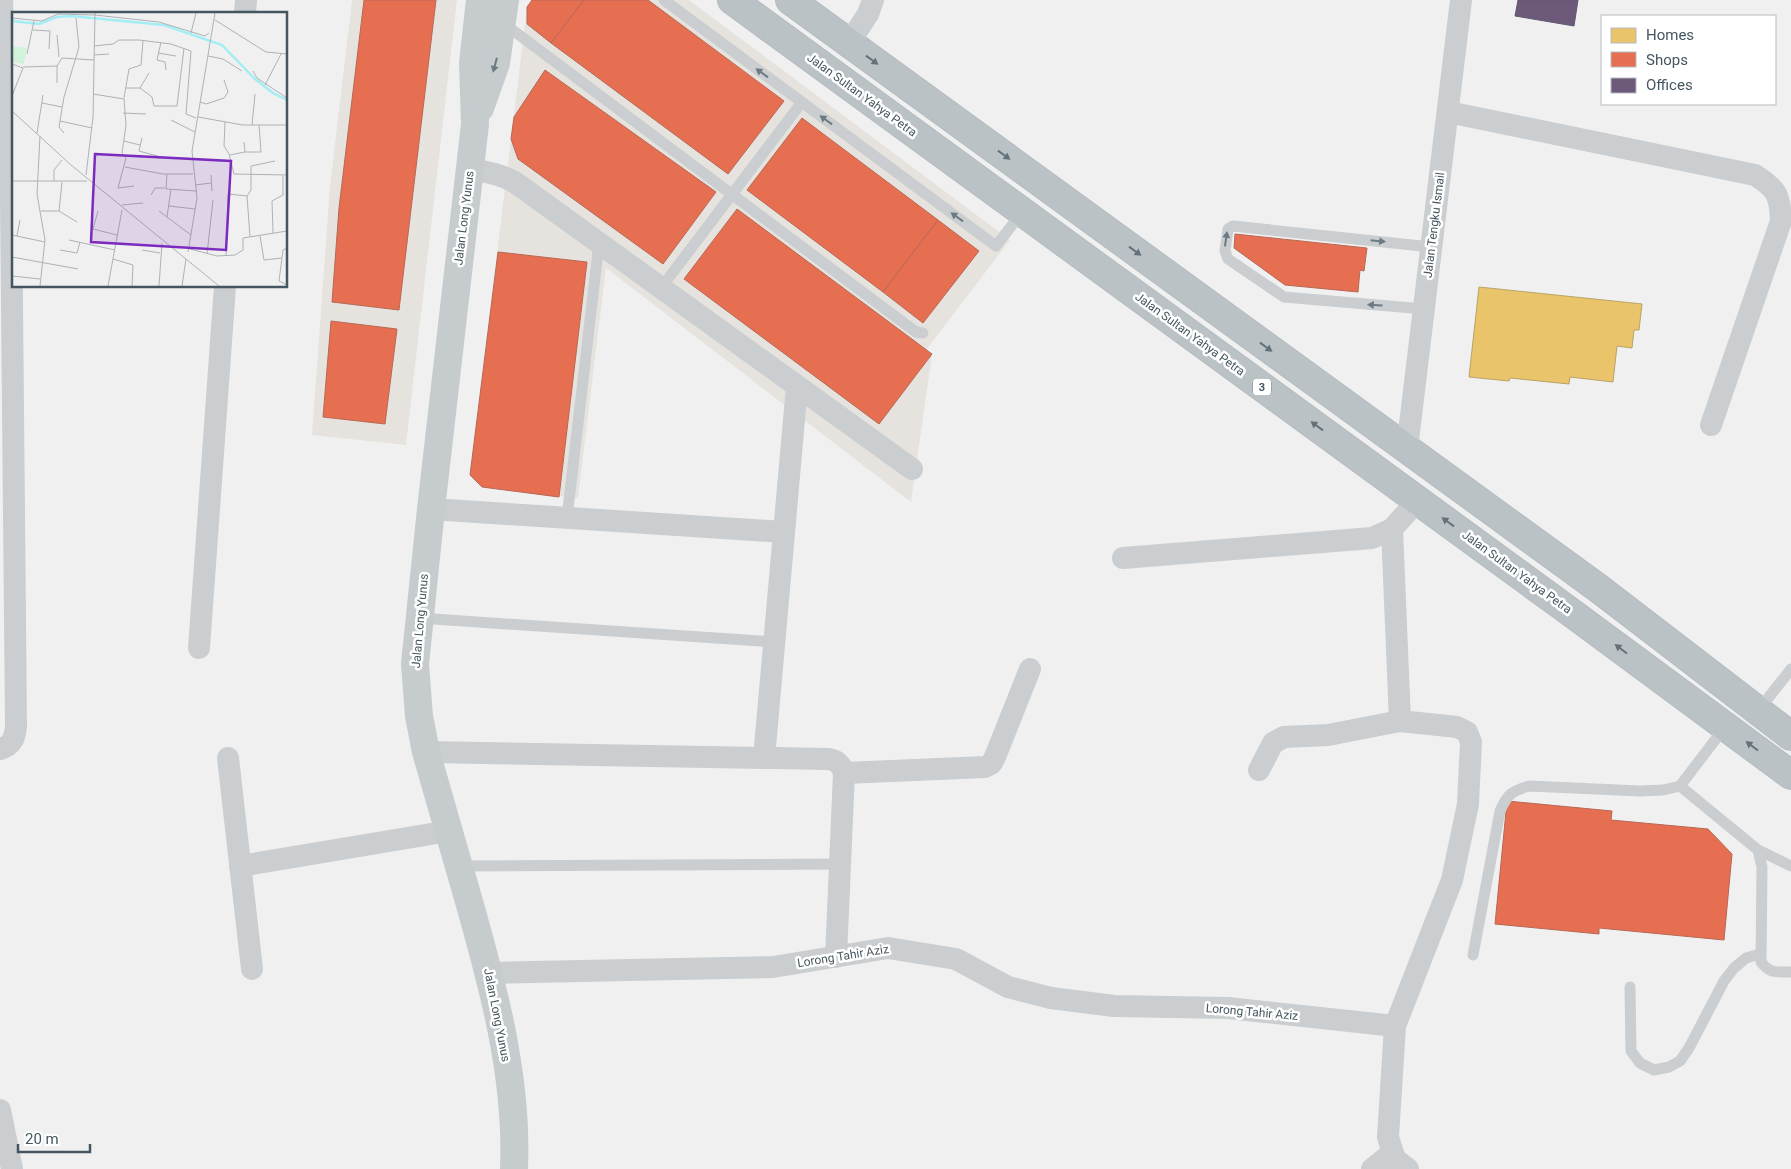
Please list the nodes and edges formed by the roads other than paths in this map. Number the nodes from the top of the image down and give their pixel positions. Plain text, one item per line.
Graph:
1 (2, 0) edge
2 (480, 0) edge
3 (664, 0) edge
4 (732, 0) edge
5 (873, 0) edge
6 (1461, 0) edge
7 (796, 2) edge
8 (503, 11) edge
9 (849, 43) junction
10 (802, 102) junction
11 (1448, 112) junction
12 (475, 124) junction
13 (470, 169) junction
14 (732, 194) junction
15 (6, 197) edge
16 (1022, 212) junction
17 (599, 243) junction
18 (1431, 247) junction
19 (225, 288) edge
20 (661, 288) junction
21 (1424, 309) junction
22 (923, 333) dead end
23 (797, 386) junction
24 (1711, 425) dead end
25 (1407, 449) junction
26 (912, 469) dead end
27 (1418, 500) junction
28 (431, 509) junction
29 (567, 518) junction
30 (1392, 529) junction
31 (784, 532) junction
32 (1123, 558) dead end
33 (8, 584) edge
34 (420, 618) junction
35 (774, 642) junction
36 (199, 648) dead end
37 (1030, 669) dead end
38 (1791, 669) edge
39 (1758, 711) junction
40 (1400, 721) junction
41 (1725, 727) junction
42 (1791, 736) edge
43 (0, 749) edge
44 (426, 752) junction
45 (228, 758) dead end
46 (764, 758) junction
47 (1259, 770) dead end
48 (844, 773) junction
49 (1791, 775) edge
50 (1680, 786) junction
51 (449, 831) junction
52 (1758, 850) junction
53 (840, 864) junction
54 (240, 866) junction
55 (459, 866) junction
56 (1791, 866) edge
57 (1760, 954) junction
58 (1473, 955) dead end
59 (836, 956) junction
60 (252, 969) dead end
61 (1791, 972) edge
62 (490, 974) junction
63 (1630, 987) dead end
64 (1395, 1026) junction
65 (0, 1110) edge
66 (1392, 1153) junction
67 (12, 1169) edge
68 (514, 1169) edge
69 (1372, 1169) edge
70 (1408, 1169) edge

1 - 15 street
2 - 12 main road, Jalan Long Yunus
10 -> 3 lane
4 - 16 highway, Jalan Sultan Yahya Petra / 3
5 - 9 street
6 - 11 street, Jalan Tengku Ismail
7 - 9 highway
8 -> 12 main road, Jalan Long Yunus
8 - 14 lane
9 -> 25 highway
10 - 14 lane
16 -> 10 lane
11 - 18 street, Jalan Tengku Ismail
11 - 24 street
12 - 13 main road, Jalan Long Yunus
13 - 17 street
13 - 28 main road, Jalan Long Yunus
14 - 20 lane
14 - 22 lane
15 - 33 street
27 -> 16 highway, Jalan Sultan Yahya Petra / 3
17 - 20 street
17 - 29 lane
18 - 21 street, Jalan Tengku Ismail
21 -> 18 lane
19 - 36 street
20 - 23 street
21 - 25 street, Jalan Tengku Ismail
23 - 26 street
23 - 31 street
25 - 39 highway
27 - 30 street
41 -> 27 highway, Jalan Sultan Yahya Petra / 3
28 - 29 street
28 - 34 main road, Jalan Long Yunus
29 - 31 street
30 - 32 street
30 - 40 street
31 - 35 street
33 - 43 street
34 - 35 lane
34 - 44 main road, Jalan Long Yunus
35 - 46 street
37 - 48 street
38 - 39 lane
39 - 42 highway
40 - 47 street
40 - 64 street
49 -> 41 highway, Jalan Sultan Yahya Petra / 3
41 - 50 lane
44 - 46 street
44 - 51 main road, Jalan Long Yunus
45 - 54 street
46 - 48 street
48 - 53 street
50 - 52 lane
50 - 58 lane
51 - 54 street
51 - 55 main road, Jalan Long Yunus
52 - 56 lane
52 - 57 lane
53 - 55 lane
53 - 59 street
54 - 60 street
55 - 62 main road, Jalan Long Yunus
57 - 61 lane
57 - 63 lane
59 - 62 street, Lorong Tahir Aziz
59 - 64 street, Lorong Tahir Aziz
62 - 68 main road, Jalan Long Yunus
64 - 66 street
65 - 67 street
66 - 69 street
66 - 70 street

